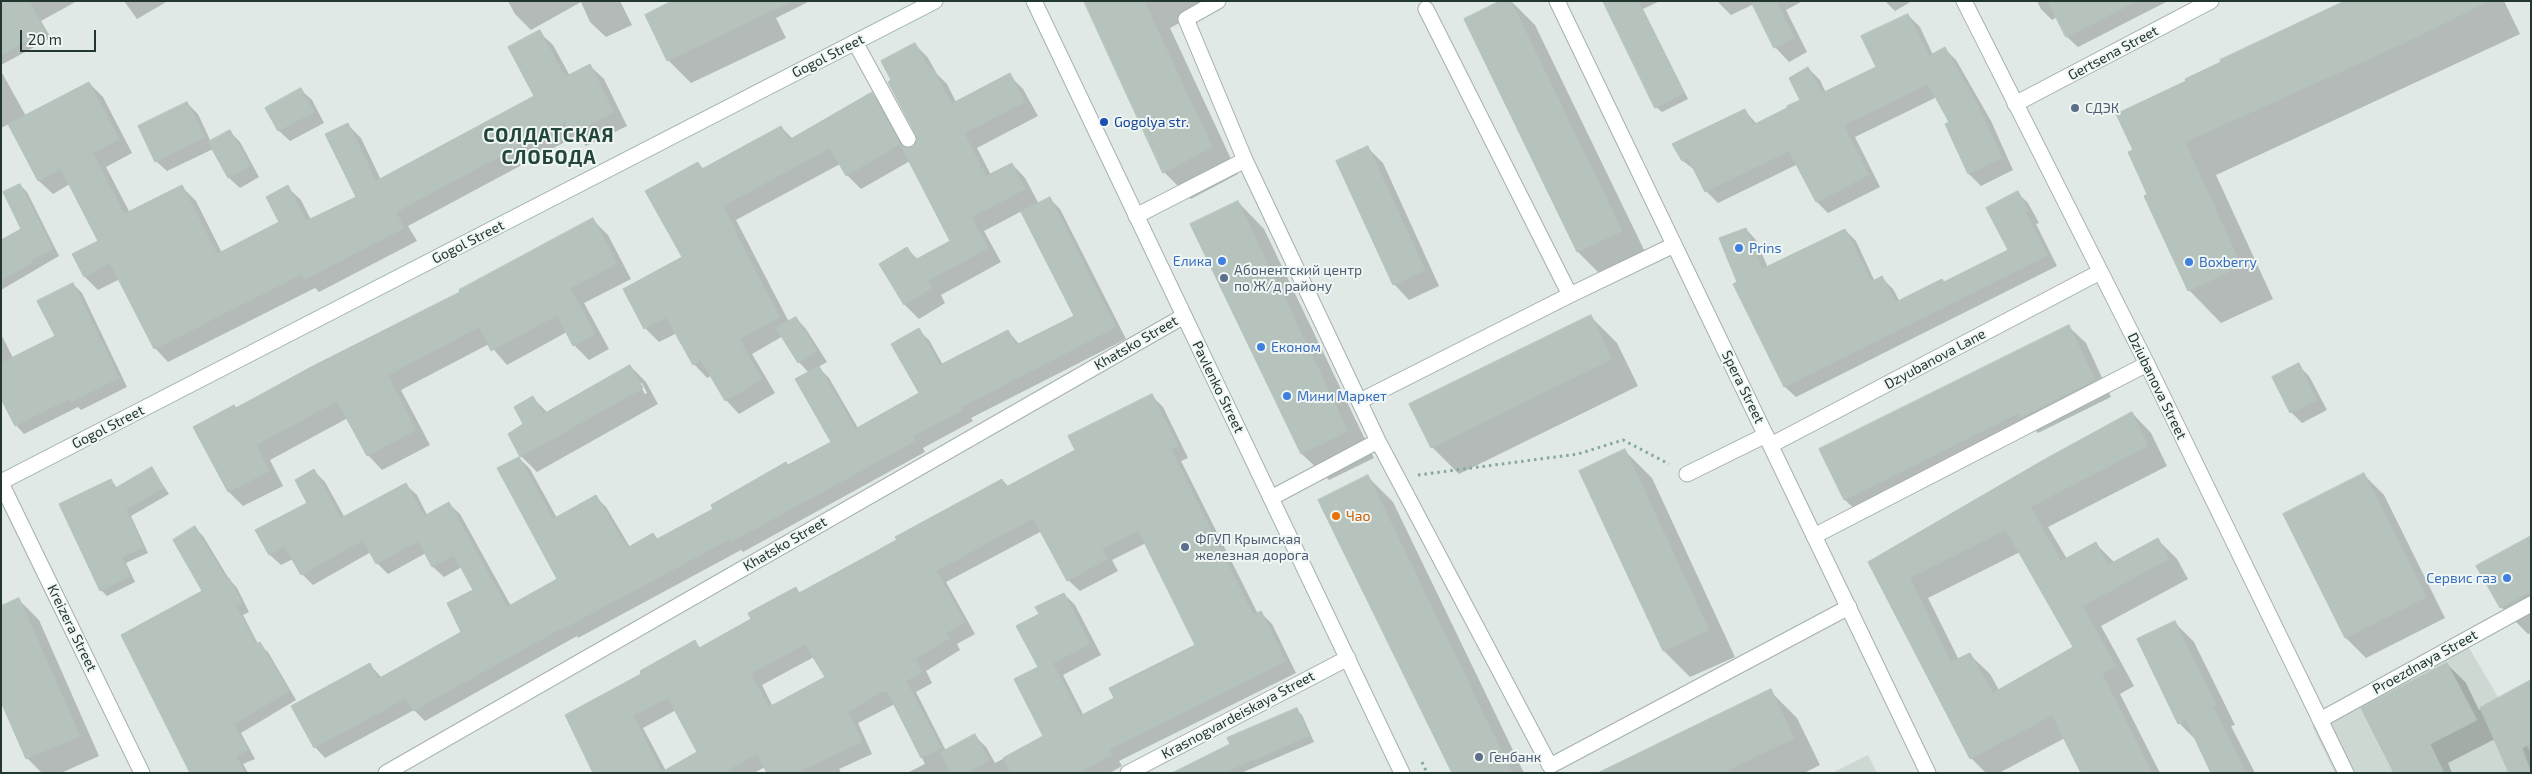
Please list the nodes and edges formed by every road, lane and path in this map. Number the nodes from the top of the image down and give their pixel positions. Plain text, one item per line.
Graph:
1 (935, 1) edge
2 (1034, 1) edge
3 (1218, 1) edge
4 (1557, 1) edge
5 (1964, 1) edge
6 (2212, 1) edge
7 (1426, 9) dead end
8 (855, 42) junction
9 (2016, 104) junction
10 (908, 139) dead end
11 (1245, 160) junction
12 (1136, 216) junction
13 (1674, 245) junction
14 (2100, 272) junction
15 (1570, 295) junction
16 (1184, 316) junction
17 (2147, 364) junction
18 (1360, 401) junction
19 (1768, 440) junction
20 (1378, 441) junction
21 (1687, 474) joint
22 (1397, 478) junction
23 (1, 483) edge
24 (1271, 498) junction
25 (1814, 536) junction
26 (2531, 604) edge
27 (1849, 607) junction
28 (1348, 658) junction
29 (2320, 720) junction
30 (142, 773) edge
31 (386, 773) edge
32 (1128, 773) edge
33 (1402, 773) edge
34 (1928, 773) edge
35 (2346, 773) edge

1 - 8 street, Gogol Street
2 - 12 street, Pavlenko Street
3 - 11 street
4 - 13 street, Spera Street
5 - 9 street, Dziubanova Street
6 - 9 street, Gertsena Street
7 - 15 street
8 - 10 street
8 - 23 street, Gogol Street
9 - 14 street, Dziubanova Street
11 - 12 street
11 - 18 street
12 - 16 street, Pavlenko Street
13 - 15 street
13 - 19 street, Spera Street
14 - 17 street, Dziubanova Street
14 - 19 street, Dzyubanova Lane
15 - 18 street
16 - 24 street, Pavlenko Street
16 - 31 street, Khatsko Street
17 - 25 street
17 - 29 street, Dziubanova Street
18 - 20 street
19 - 21 street, Dzyubanova Lane
19 - 25 street, Spera Street
20 - 22 street
20 - 24 street
21 - 22 path
22 - 27 street
23 - 30 street, Kreizera Street
24 - 28 street, Pavlenko Street
25 - 27 street, Spera Street
26 - 29 street, Proezdnaya Street
27 - 34 street, Spera Street
28 - 32 street, Krasnogvardeiskaya Street
28 - 33 street, Pavlenko Street
29 - 35 street, Dziubanova Street

